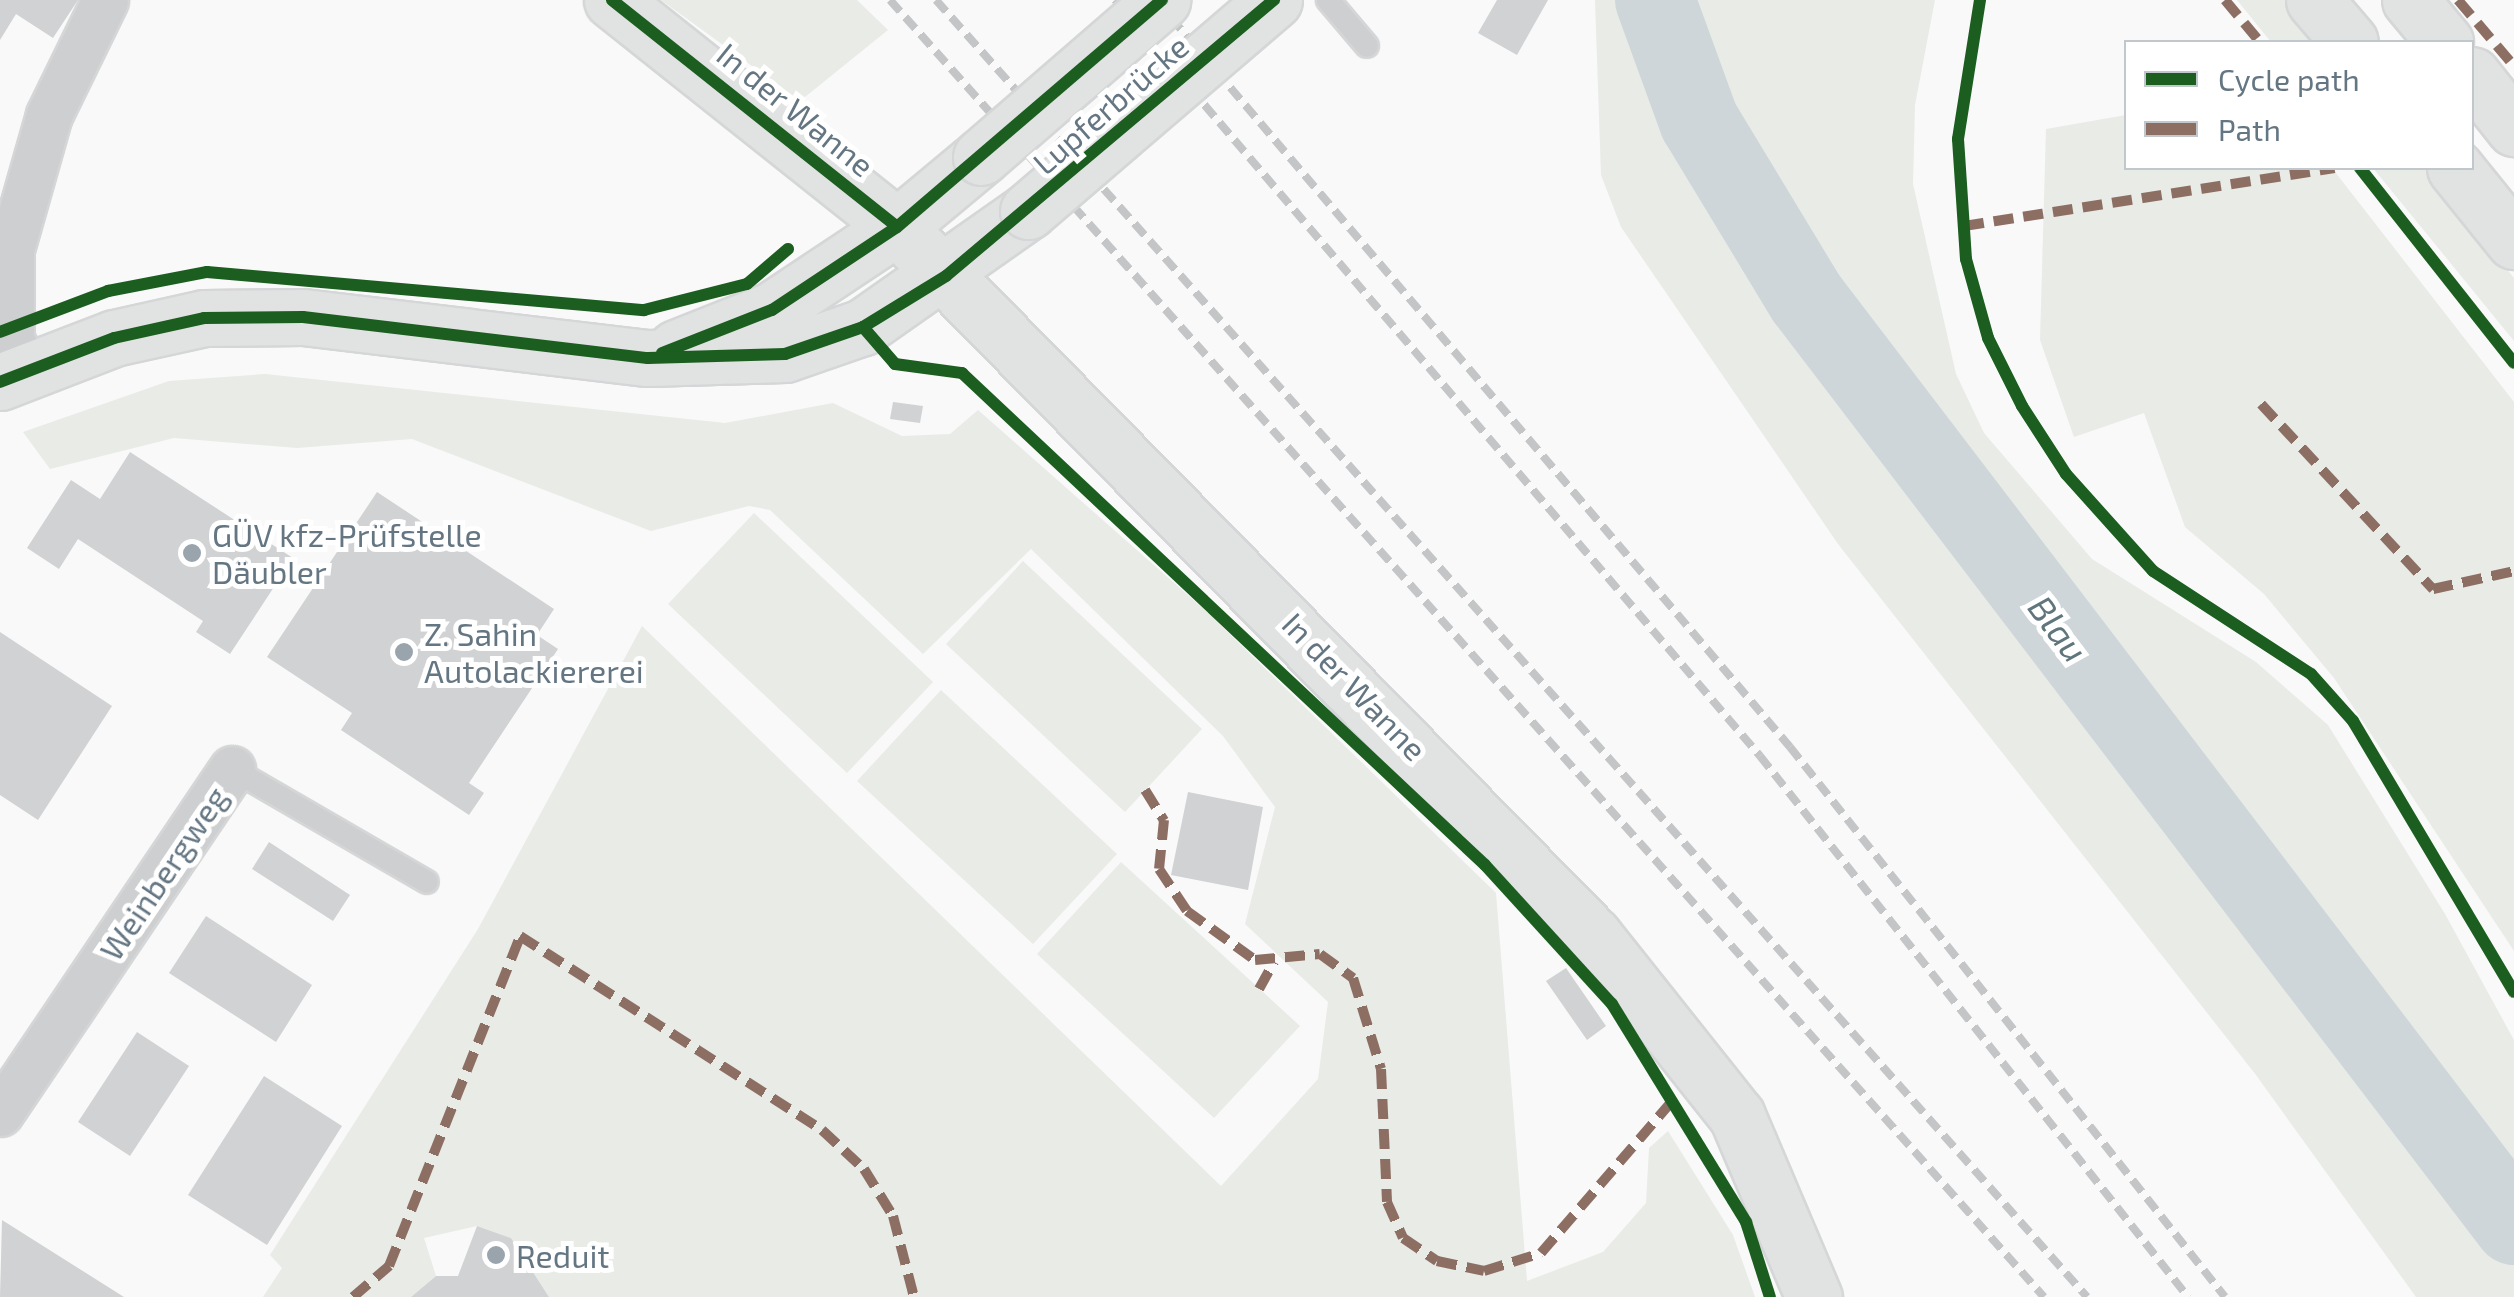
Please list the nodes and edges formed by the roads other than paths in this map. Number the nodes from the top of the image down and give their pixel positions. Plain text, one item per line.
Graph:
1 (105, 0) edge
2 (612, 0) edge
3 (1162, 0) edge
4 (1274, 0) edge
5 (1328, 0) edge
6 (2314, 0) edge
7 (2410, 0) edge
8 (2348, 40) edge
9 (2443, 40) edge
10 (1367, 46) dead end
11 (2474, 78) edge
12 (2514, 128) edge
13 (2457, 170) edge
14 (897, 227) junction
15 (2514, 241) edge
16 (946, 276) junction
17 (648, 358) junction
18 (13, 375) edge
19 (232, 769) joint
20 (427, 882) dead end
21 (0, 1113) edge
22 (1814, 1297) edge

1 - 18 street
2 - 14 street, In der Wanne
3 - 14 street, Lupferbrücke, bridge
4 - 16 street, Lupferbrücke, bridge
5 - 10 lane
6 - 8 street
7 - 9 street
11 - 12 street
13 - 15 street
14 - 16 street, In der Wanne
14 - 17 street
16 - 17 street
16 - 22 street, In der Wanne
17 - 18 street
19 - 20 lane, Weinbergweg
19 - 21 street, Weinbergweg

